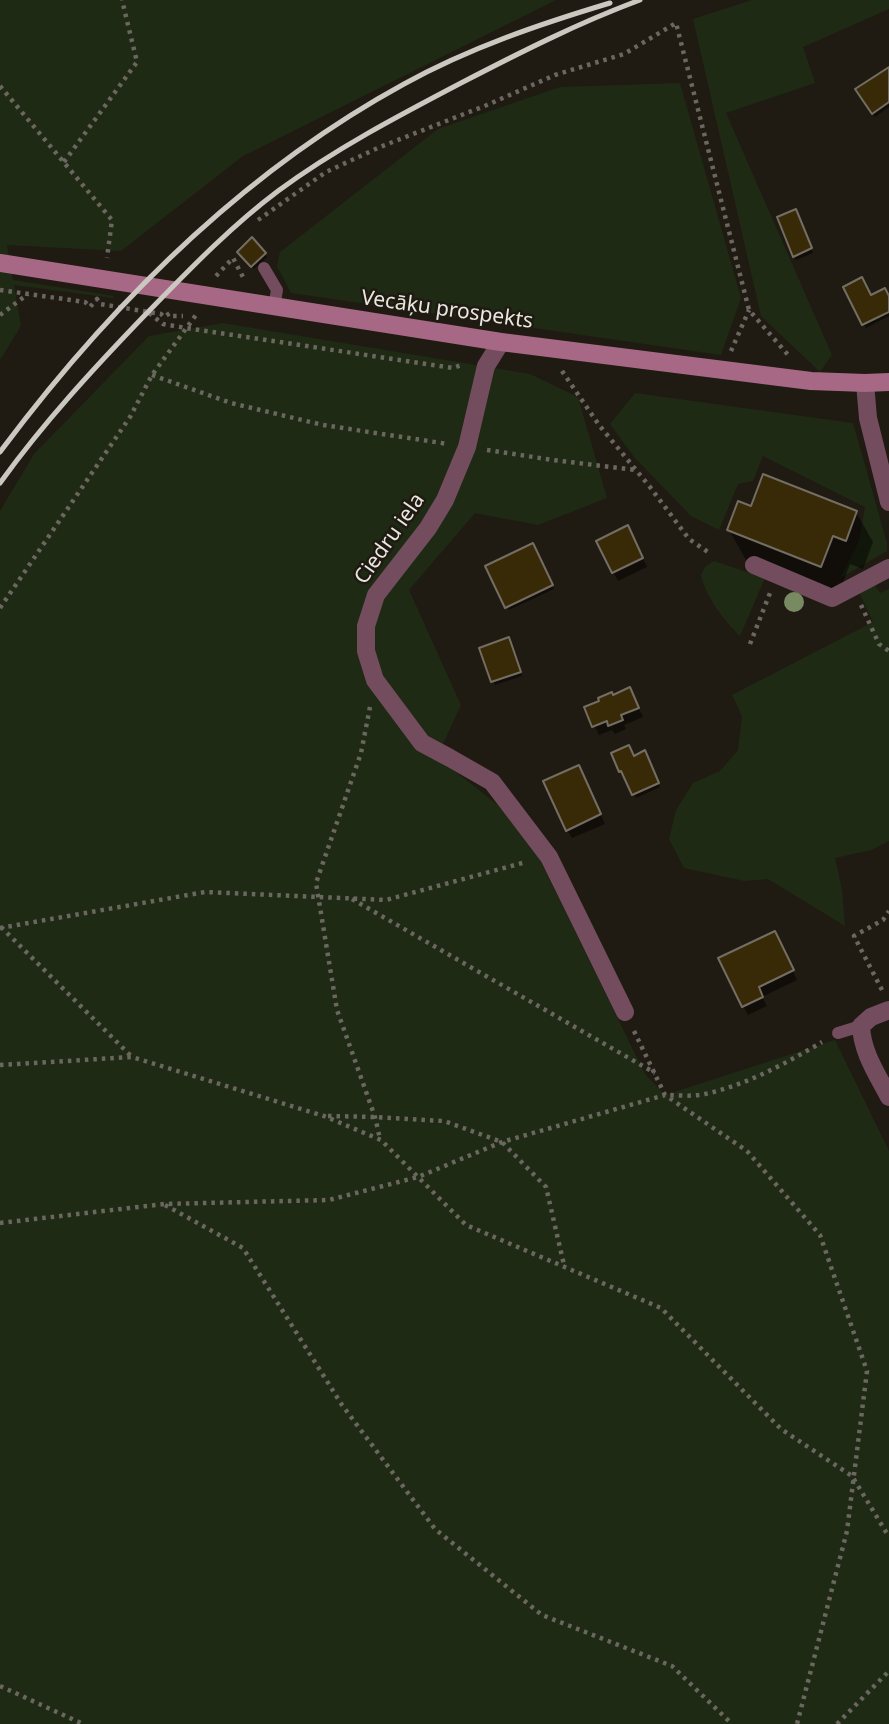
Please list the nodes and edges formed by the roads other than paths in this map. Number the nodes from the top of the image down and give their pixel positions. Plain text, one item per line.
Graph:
1 (0, 263) edge
2 (264, 268) dead end
3 (274, 307) junction
4 (496, 349) junction
5 (889, 382) edge
6 (865, 383) junction
7 (889, 502) edge
8 (754, 565) dead end
9 (889, 568) edge
10 (889, 1010) edge
11 (625, 1012) road end
12 (860, 1026) junction
13 (838, 1033) road end
14 (889, 1097) edge

1 - 3 main road, Vecāķu prospekts
2 - 3 lane
3 - 4 main road, Vecāķu prospekts
4 - 6 main road, Vecāķu prospekts
4 - 11 street, Ciedru iela
5 - 6 main road, Vecāķu prospekts
6 - 7 street
8 - 9 street
10 - 12 street
12 - 13 lane
12 - 14 street

